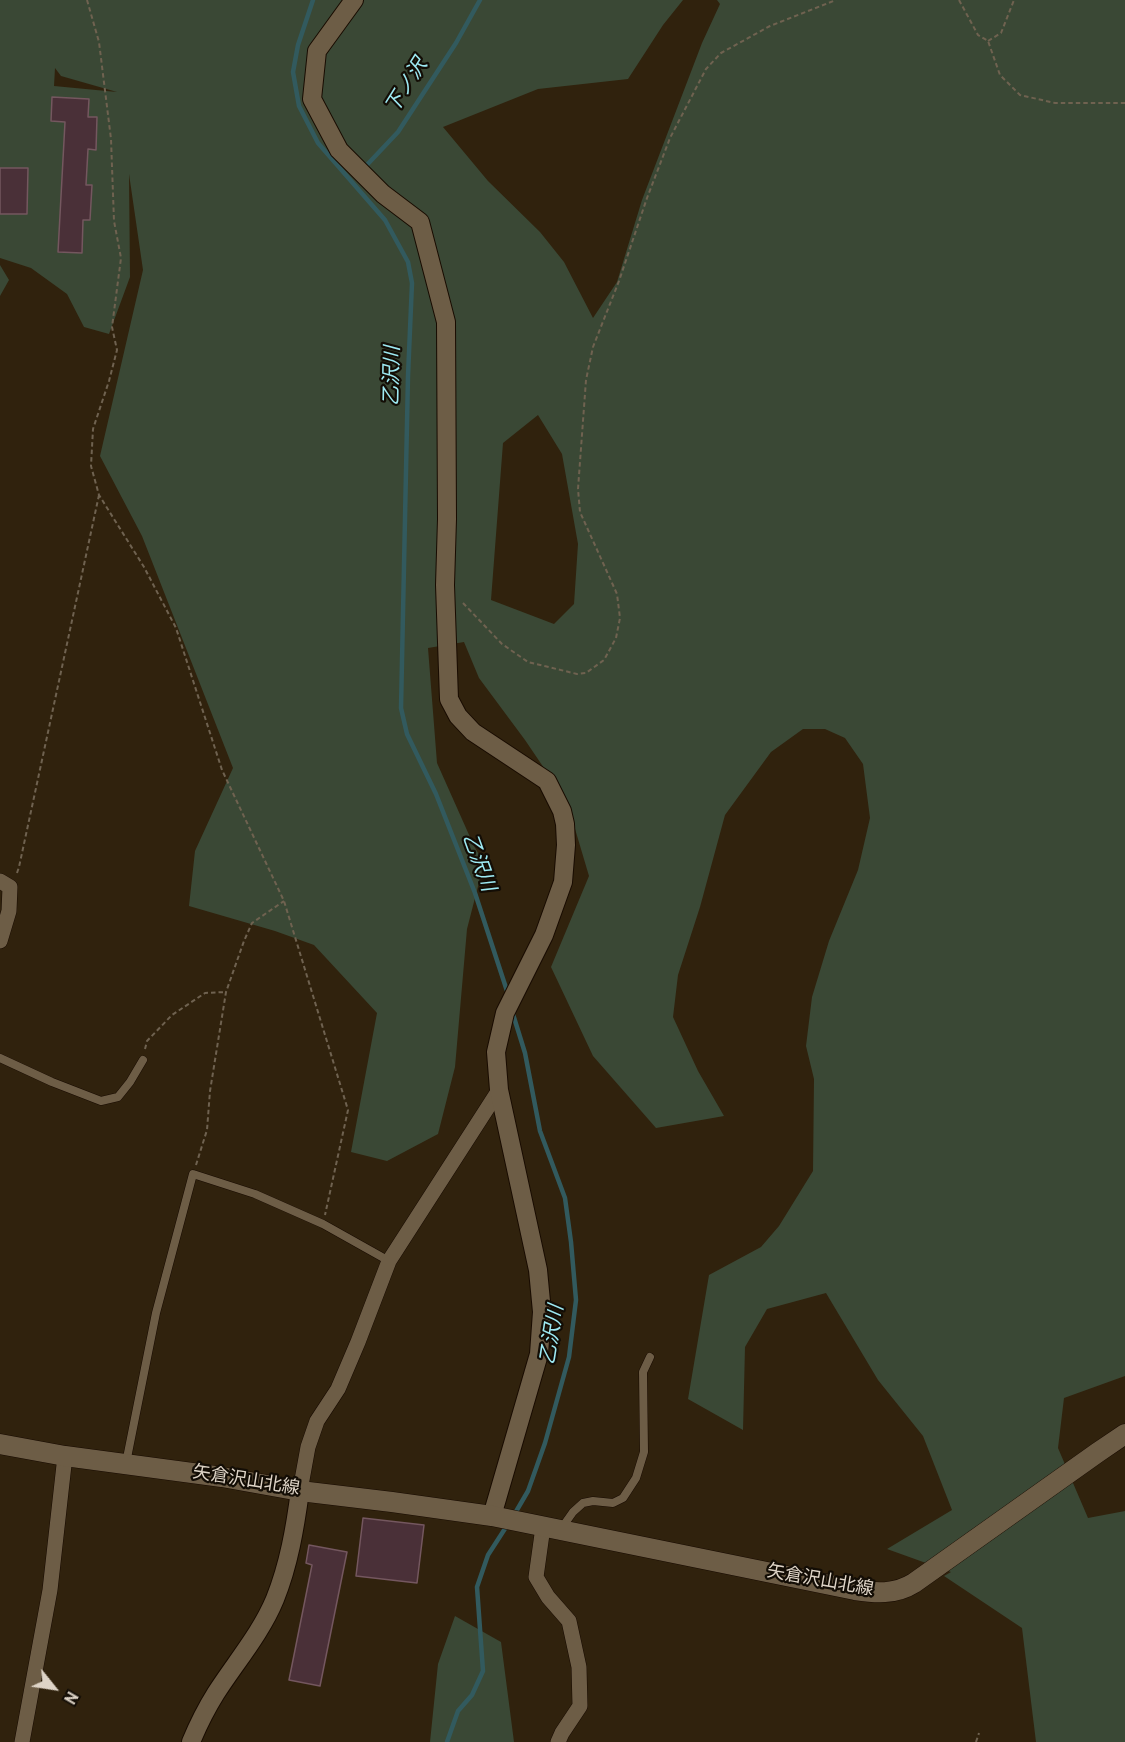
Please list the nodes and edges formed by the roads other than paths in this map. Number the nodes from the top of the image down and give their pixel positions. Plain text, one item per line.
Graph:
1 (354, 0) edge
2 (5, 884) edge
3 (0, 941) edge
4 (0, 1058) edge
5 (143, 1060) road end
6 (499, 1090) junction
7 (389, 1261) junction
8 (650, 1357) dead end
9 (1125, 1434) edge
10 (0, 1444) edge
11 (65, 1456) junction
12 (126, 1464) junction
13 (300, 1491) junction
14 (492, 1516) junction
15 (552, 1528) junction
16 (22, 1742) edge
17 (190, 1742) edge
18 (558, 1742) edge

1 - 6 street
2 - 3 street
4 - 5 lane
6 - 7 street
6 - 14 street
7 - 12 lane
7 - 13 street
8 - 15 lane
9 - 15 main road, 矢倉沢山北線
10 - 11 main road, 矢倉沢山北線
11 - 12 main road, 矢倉沢山北線
11 - 16 street
12 - 13 main road, 矢倉沢山北線
13 - 14 main road, 矢倉沢山北線
13 - 17 street
14 - 15 main road, 矢倉沢山北線
15 - 18 street

